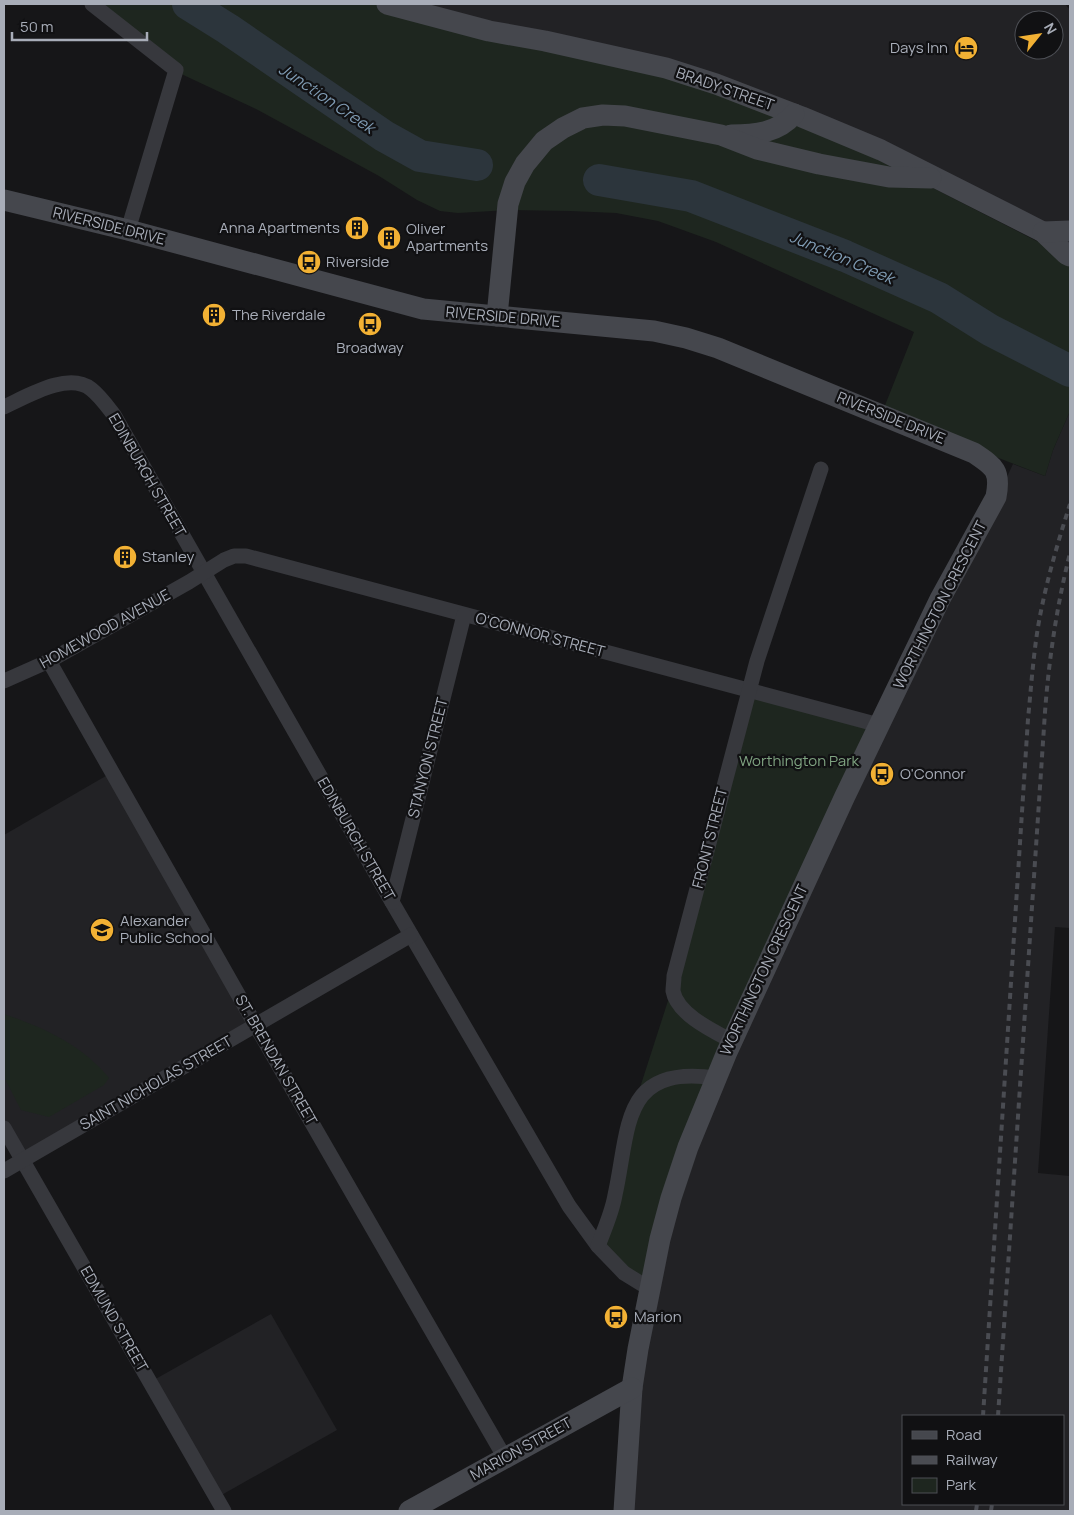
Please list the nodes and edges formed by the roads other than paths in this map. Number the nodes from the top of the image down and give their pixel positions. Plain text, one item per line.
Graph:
1 (92, 4) edge
2 (386, 4) edge
3 (794, 114) junction
4 (721, 135) junction
5 (938, 178) junction
6 (4, 200) edge
7 (128, 230) junction
8 (1070, 231) edge
9 (1043, 232) junction
10 (1070, 256) edge
11 (496, 316) junction
12 (4, 407) edge
13 (990, 464) joint
14 (821, 469) dead end
15 (204, 573) junction
16 (464, 615) junction
17 (50, 661) junction
18 (4, 681) edge
19 (748, 691) junction
20 (879, 725) junction
21 (392, 902) junction
22 (411, 935) junction
23 (256, 1026) junction
24 (732, 1040) junction
25 (716, 1078) junction
26 (4, 1128) edge
27 (23, 1160) junction
28 (4, 1170) edge
29 (598, 1246) junction
30 (650, 1289) junction
31 (632, 1388) junction
32 (505, 1458) junction
33 (224, 1511) edge
34 (409, 1511) edge
35 (624, 1511) edge

1 - 7 street
2 - 3 street, BRADY STREET
3 - 4 street
3 - 5 street, BRADY STREET
4 - 5 street
4 - 11 street
5 - 9 street, BRADY STREET
6 - 7 street, RIVERSIDE DRIVE
7 - 11 street, RIVERSIDE DRIVE
8 - 9 street, BRADY STREET
9 - 10 street, BRADY STREET
11 - 13 street, RIVERSIDE DRIVE
12 - 15 street, EDINBURGH STREET
13 - 20 street, WORTHINGTON CRESCENT
14 - 19 street, FRONT STREET
15 - 16 street, O'CONNOR STREET
15 - 17 street, HOMEWOOD AVENUE
15 - 21 street, EDINBURGH STREET
16 - 19 street, O'CONNOR STREET
16 - 21 street, STANYON STREET
17 - 18 street, HOMEWOOD AVENUE
17 - 23 street, ST. BRENDAN STREET
19 - 20 street, O'CONNOR STREET
19 - 24 street, FRONT STREET
20 - 24 street, WORTHINGTON CRESCENT
21 - 22 street, EDINBURGH STREET
22 - 23 street, SAINT NICHOLAS STREET
22 - 29 street, EDINBURGH STREET
23 - 27 street, SAINT NICHOLAS STREET
23 - 32 street, ST. BRENDAN STREET
24 - 25 street, WORTHINGTON CRESCENT
25 - 29 street
25 - 30 street, WORTHINGTON CRESCENT
26 - 27 street, EDMUND STREET
27 - 28 street, SAINT NICHOLAS STREET
27 - 33 street, EDMUND STREET
29 - 30 street, EDINBURGH STREET
30 - 31 street, WORTHINGTON CRESCENT
31 - 32 street, MARION STREET
31 - 35 street, WORTHINGTON CRESCENT
32 - 34 street, MARION STREET

